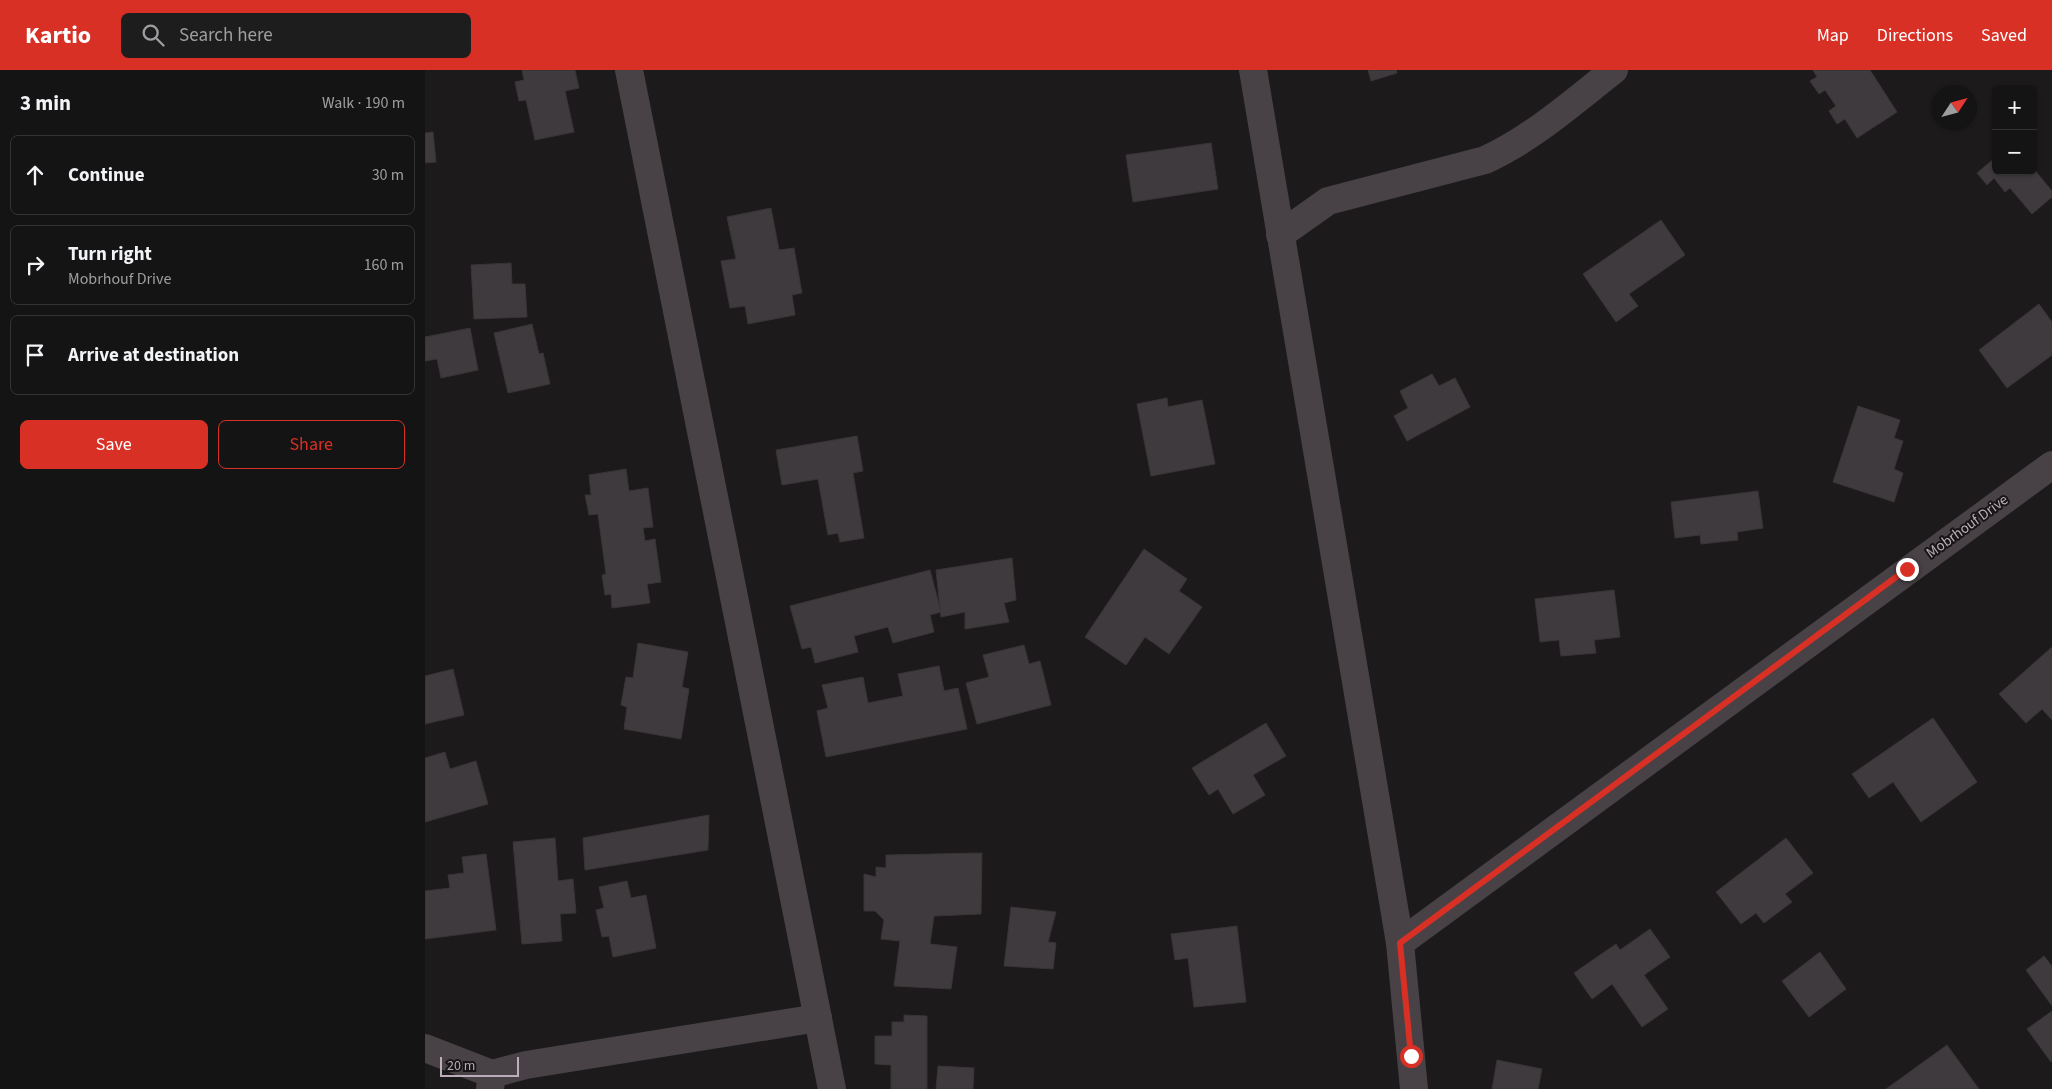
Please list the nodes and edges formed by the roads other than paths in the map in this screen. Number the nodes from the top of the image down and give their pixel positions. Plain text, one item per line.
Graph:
1 (629, 70) edge
2 (1253, 70) edge
3 (1615, 70) edge
4 (1280, 235) junction
5 (2052, 464) edge
6 (1400, 943) junction
7 (818, 1018) junction
8 (425, 1048) edge
9 (491, 1081) edge
10 (832, 1089) edge
11 (1414, 1089) edge

1 - 7 street
2 - 4 street
3 - 4 street
4 - 6 street
5 - 6 street, Mobrhouf Drive
6 - 11 street
7 - 9 street
7 - 10 street
8 - 9 street

